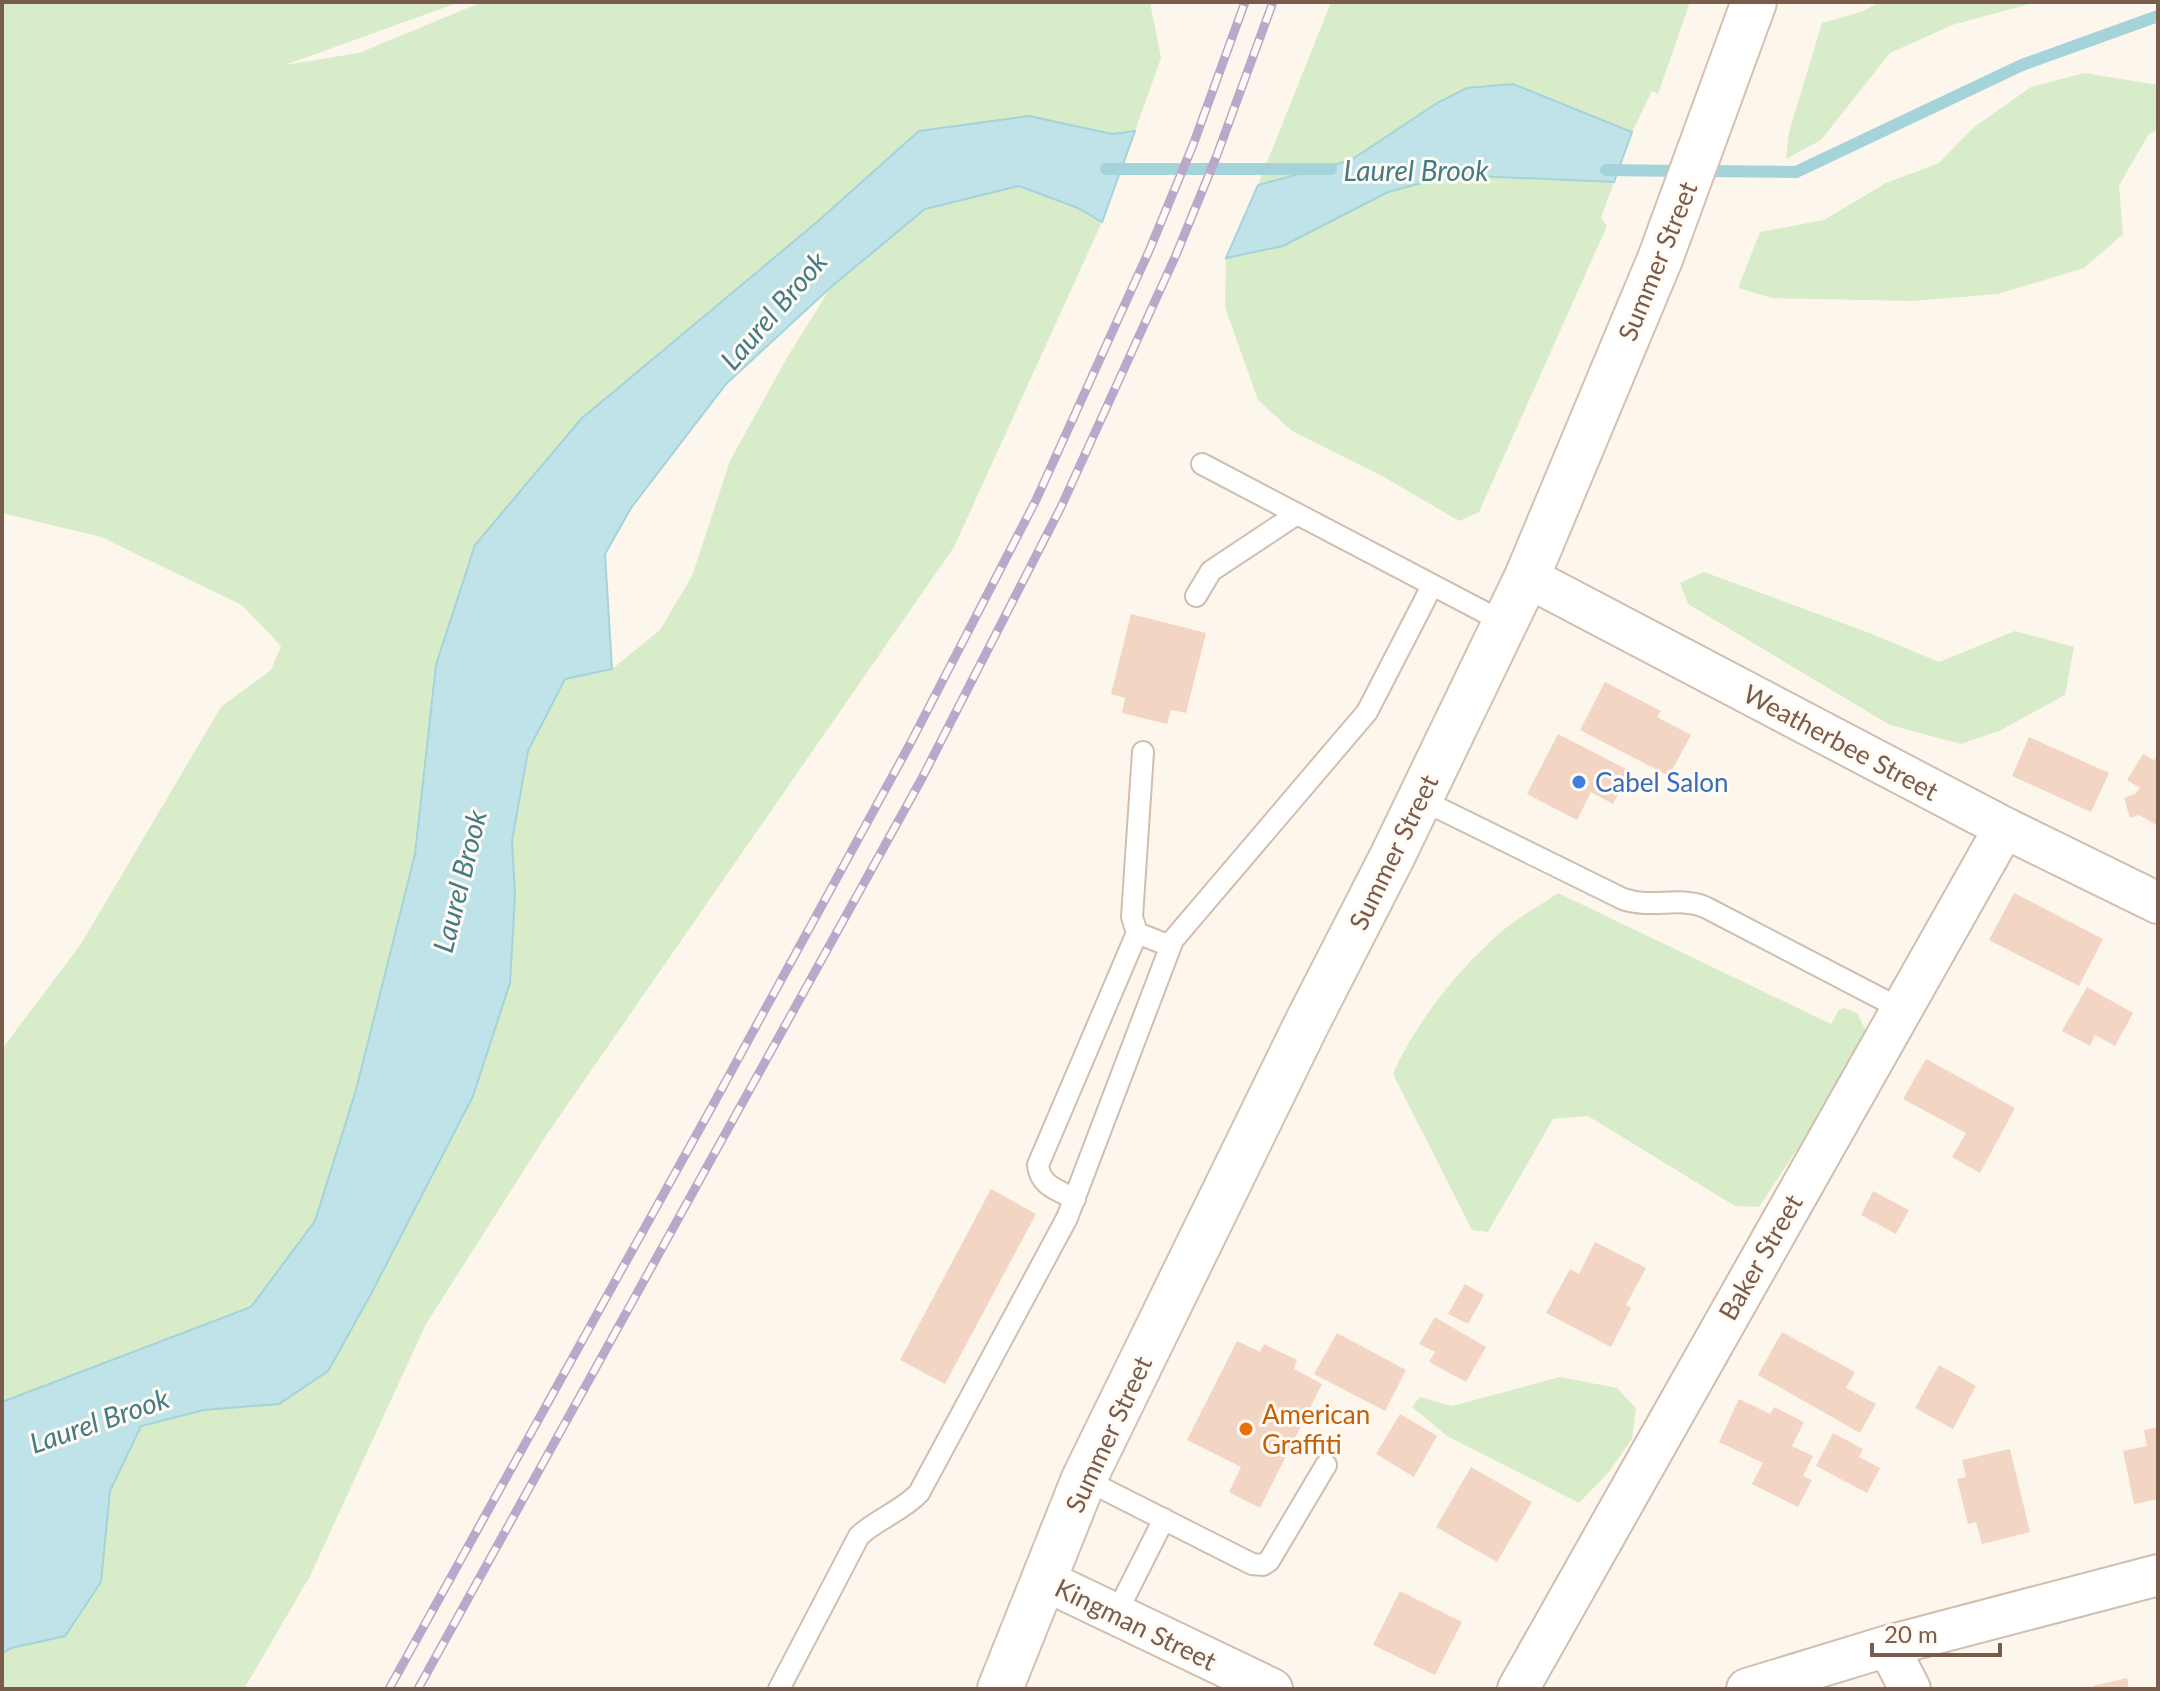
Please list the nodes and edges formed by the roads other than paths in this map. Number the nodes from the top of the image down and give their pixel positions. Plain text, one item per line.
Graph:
1 (1754, 2) edge
2 (1202, 464) dead end
3 (1297, 514) junction
4 (1527, 577) junction
5 (1432, 586) junction
6 (1196, 596) dead end
7 (1505, 623) junction
8 (1143, 752) dead end
9 (1420, 799) junction
10 (2001, 826) junction
11 (2158, 903) edge
12 (1137, 933) junction
13 (1170, 946) junction
14 (1901, 1009) junction
15 (1075, 1199) junction
16 (1326, 1465) dead end
17 (1084, 1479) junction
18 (1164, 1519) junction
19 (2158, 1575) edge
20 (1044, 1580) junction
21 (1116, 1614) junction
22 (1888, 1646) junction
23 (779, 1689) edge
24 (1000, 1689) edge
25 (1272, 1689) edge
26 (1518, 1689) edge
27 (1747, 1689) edge
28 (1910, 1689) edge

1 - 4 main road, Summer Street
2 - 3 lane
3 - 5 lane
3 - 6 lane
4 - 7 main road, Summer Street
4 - 10 street, Weatherbee Street
5 - 7 lane
5 - 13 lane
7 - 9 main road, Summer Street
8 - 12 lane
9 - 14 lane
9 - 17 main road, Summer Street
10 - 11 street, Weatherbee Street
10 - 14 street, Baker Street
12 - 13 lane
12 - 15 lane
13 - 15 lane
14 - 26 street, Baker Street
15 - 23 lane
16 - 18 lane
17 - 18 lane
17 - 20 main road, Summer Street
18 - 21 lane
19 - 22 street
20 - 21 street, Kingman Street
20 - 24 main road, Summer Street
21 - 25 street, Kingman Street
22 - 27 street
22 - 28 street

